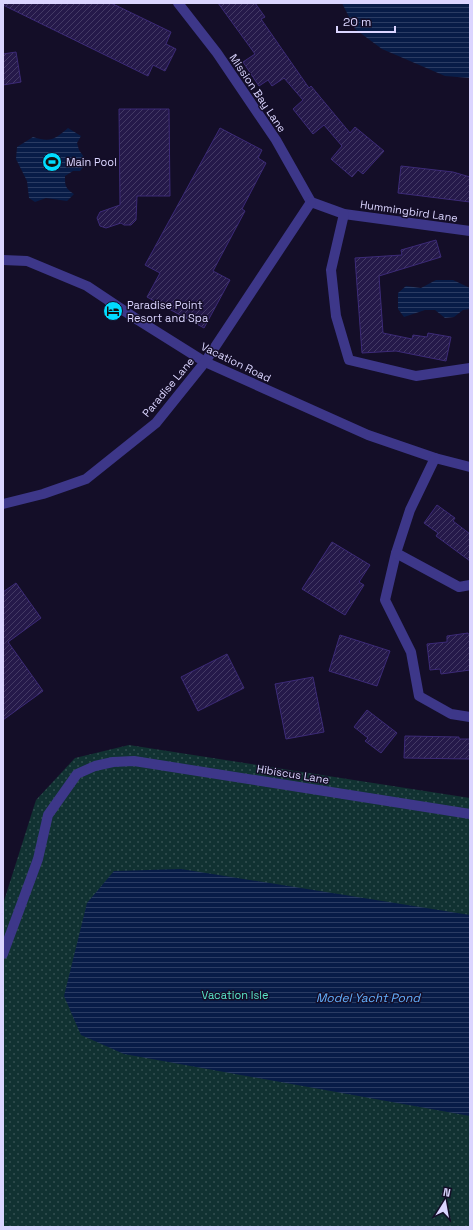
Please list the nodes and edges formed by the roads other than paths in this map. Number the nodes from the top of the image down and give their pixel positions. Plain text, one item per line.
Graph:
1 (178, 3) edge
2 (311, 202) junction
3 (344, 214) junction
4 (470, 231) edge
5 (3, 260) edge
6 (205, 362) junction
7 (470, 368) edge
8 (435, 458) junction
9 (470, 466) edge
10 (3, 504) edge
11 (396, 553) junction
12 (470, 585) edge
13 (470, 717) edge
14 (470, 814) edge
15 (3, 954) edge

1 - 2 street, Mission Bay Lane
2 - 3 street, Hummingbird Lane
2 - 6 street, Paradise Lane
3 - 4 street, Hummingbird Lane
3 - 7 street, Hummingbird Lane
5 - 6 street, Vacation Road
6 - 8 street, Vacation Road
6 - 10 street, Paradise Lane
8 - 9 street, Vacation Road
8 - 11 street
11 - 12 street
11 - 13 street
14 - 15 street, Hibiscus Lane

